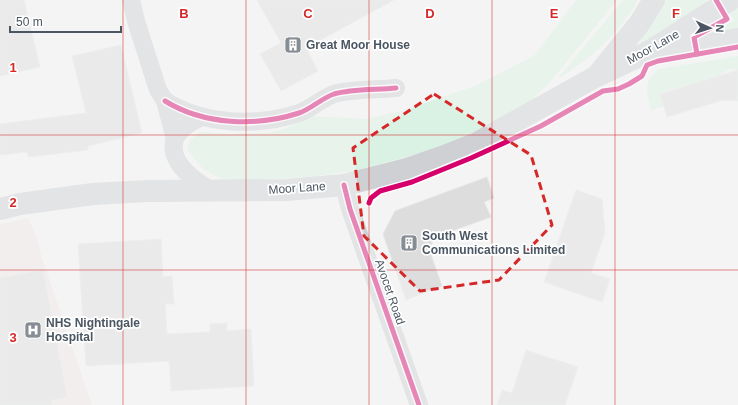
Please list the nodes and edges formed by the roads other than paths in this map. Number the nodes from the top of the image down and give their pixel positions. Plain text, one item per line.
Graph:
1 (131, 0) edge
2 (654, 0) edge
3 (730, 0) edge
4 (738, 39) edge
5 (650, 51) junction
6 (595, 77) junction
7 (396, 88) dead end
8 (165, 101) junction
9 (202, 118) junction
10 (175, 139) junction
11 (344, 185) junction
12 (209, 189) junction
13 (0, 209) edge
14 (420, 405) edge

1 - 8 street
2 - 6 main road, Moor Lane
3 - 5 main road, Moor Lane
4 - 5 main road
5 - 6 main road, Moor Lane
6 - 11 main road, Moor Lane
7 - 9 street
8 - 9 street
8 - 10 street
9 - 10 street
10 - 12 street
11 - 12 main road, Moor Lane
11 - 14 street, Avocet Road
12 - 13 main road, Moor Lane

